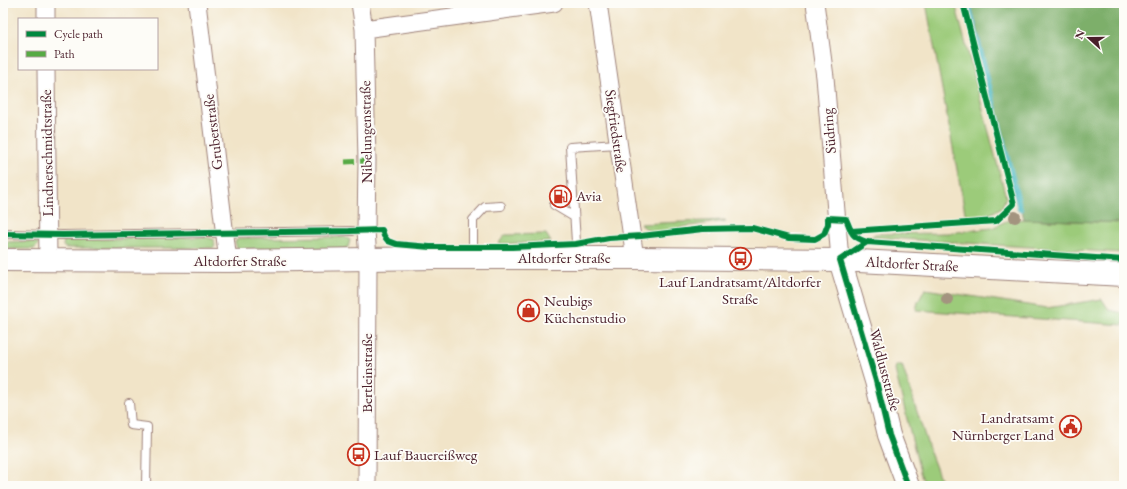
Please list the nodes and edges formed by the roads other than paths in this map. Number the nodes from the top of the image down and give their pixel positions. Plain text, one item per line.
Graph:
1 (46, 3) edge
2 (197, 3) edge
3 (360, 3) edge
4 (554, 3) edge
5 (598, 3) edge
6 (815, 3) edge
7 (46, 18) edge
8 (364, 29) junction
9 (46, 70) edge
10 (618, 144) junction
11 (554, 205) dead end
12 (501, 206) dead end
13 (574, 217) junction
14 (353, 231) dead end
15 (225, 232) junction
16 (3, 234) edge
17 (48, 235) junction
18 (635, 258) junction
19 (473, 259) junction
20 (577, 259) junction
21 (3, 260) edge
22 (48, 260) junction
23 (368, 260) junction
24 (840, 260) junction
25 (228, 261) junction
26 (1120, 277) edge
27 (129, 403) dead end
28 (146, 486) edge
29 (366, 486) edge
30 (908, 486) edge

1 - 7 street
2 - 15 street, Gruberstraße
3 - 8 street, Nibelungenstraße
4 - 8 street
5 - 10 street, Siegfriedstraße
6 - 24 street, Südring
8 - 23 street, Nibelungenstraße
9 - 17 street, Lindnerschmidtstraße
10 - 13 lane
10 - 18 street, Siegfriedstraße
11 - 13 lane
12 - 19 lane
13 - 20 lane
14 - 15 lane
15 - 17 lane
15 - 25 street, Gruberstraße
16 - 17 lane
17 - 22 street, Lindnerschmidtstraße
18 - 20 main road, Altdorfer Straße
18 - 24 main road, Altdorfer Straße
19 - 20 main road, Altdorfer Straße
19 - 23 main road, Altdorfer Straße
21 - 22 main road, Altdorfer Straße
22 - 25 main road, Altdorfer Straße
23 - 25 main road, Altdorfer Straße
23 - 29 street, Bertleinstraße
24 - 26 main road, Altdorfer Straße
24 - 30 main road, Waldluststraße
27 - 28 lane

